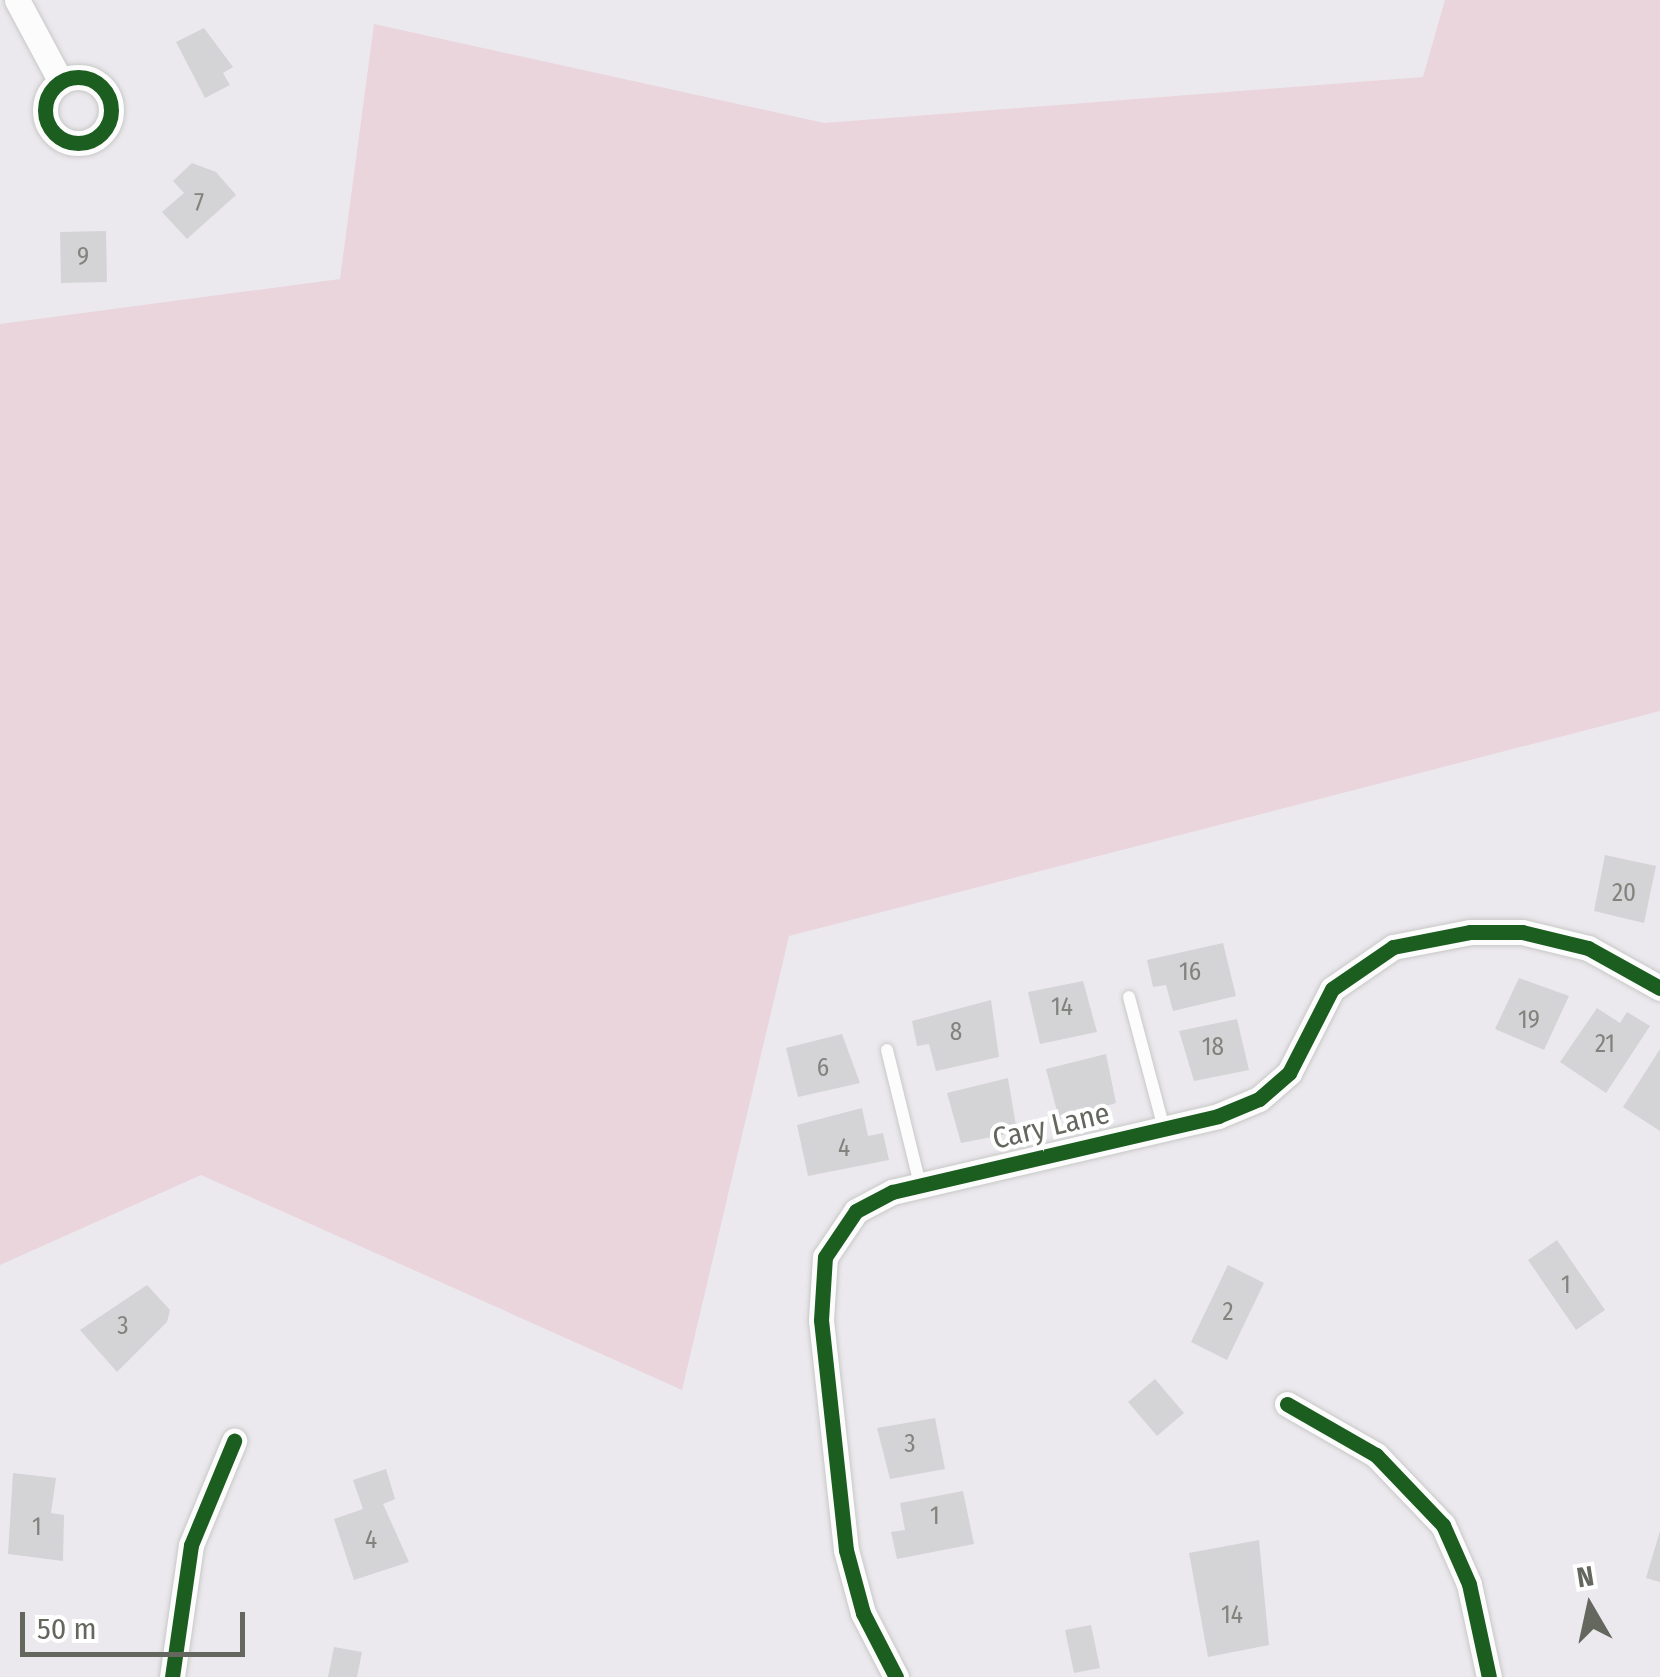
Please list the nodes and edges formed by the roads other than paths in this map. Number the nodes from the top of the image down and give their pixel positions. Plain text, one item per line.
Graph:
1 (17, 0) edge
2 (61, 82) dead end
3 (1660, 988) edge
4 (1128, 997) dead end
5 (886, 1050) dead end
6 (1164, 1128) junction
7 (920, 1184) junction
8 (1286, 1404) dead end
9 (234, 1441) dead end
10 (172, 1677) edge
11 (896, 1677) edge
12 (1489, 1677) edge

1 - 2 street
3 - 6 street, Cary Lane
4 - 6 lane
5 - 7 lane
6 - 7 street, Cary Lane
7 - 11 street, Cary Lane
8 - 12 street
9 - 10 street

